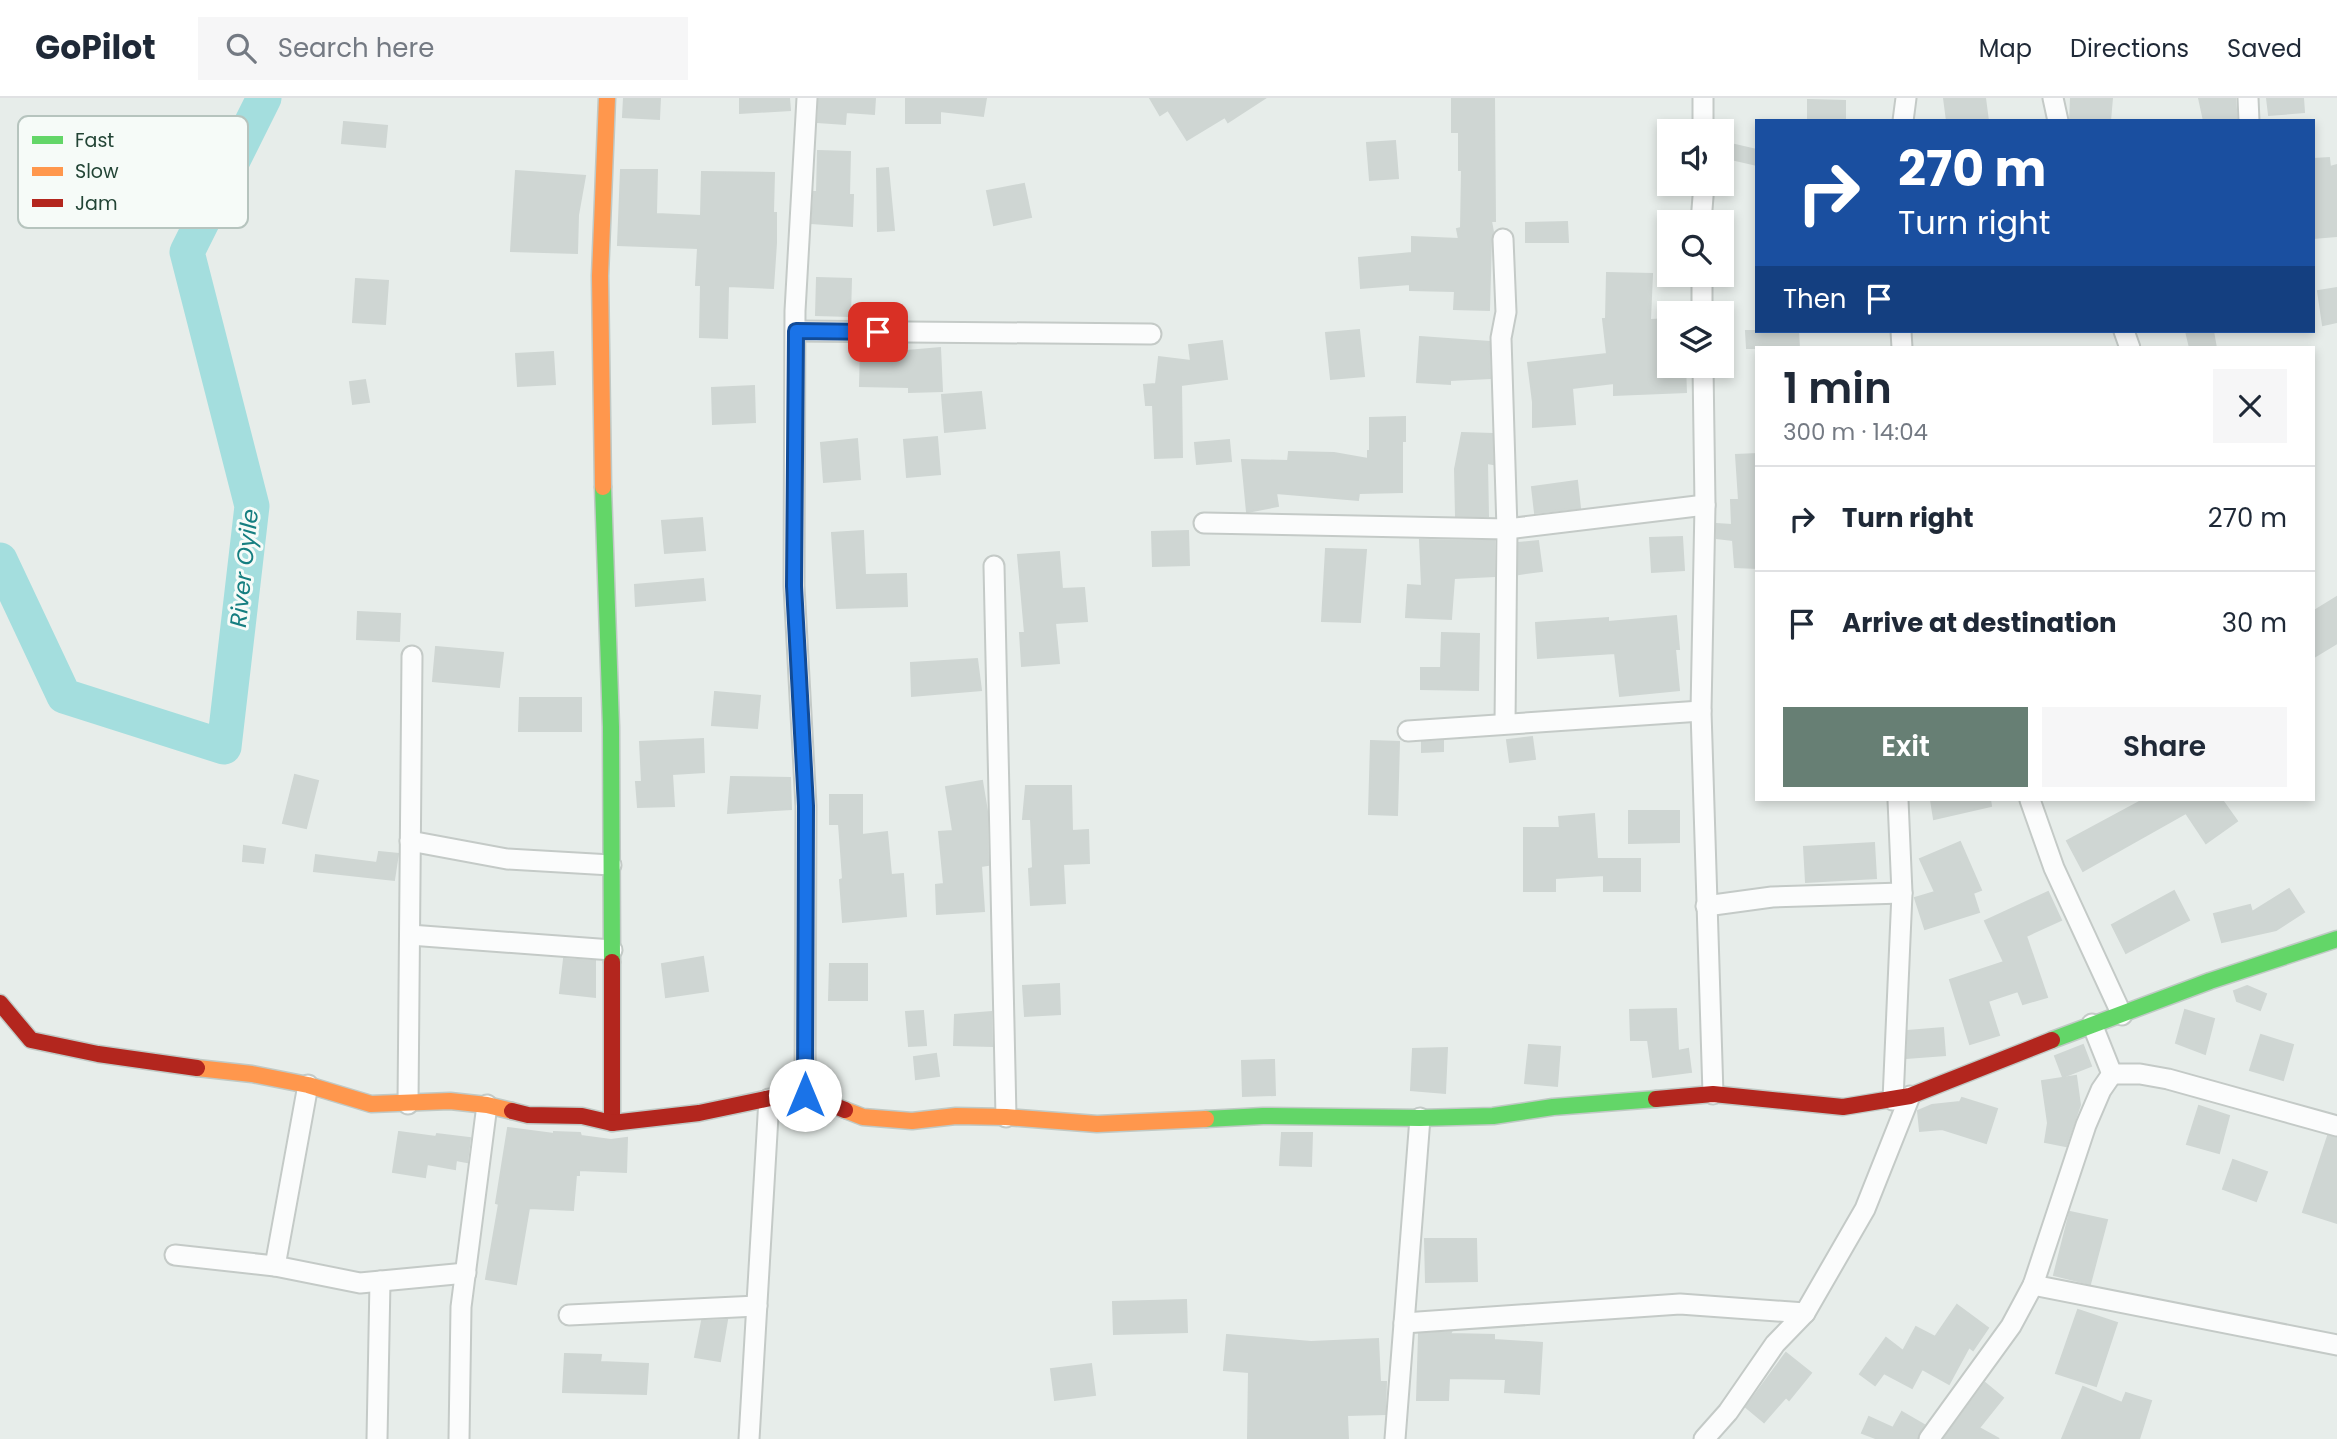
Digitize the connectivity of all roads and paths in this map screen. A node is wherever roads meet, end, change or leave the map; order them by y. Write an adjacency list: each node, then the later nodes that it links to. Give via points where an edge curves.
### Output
1 (607, 98): 26 (street, via 600,276)
2 (807, 98): 12 (street)
3 (1703, 98): 7 (street)
4 (1906, 98): 8 (street)
5 (2053, 98): 9 (street)
6 (2248, 98): 10 (street)
7 (1703, 119)
8 (1902, 119)
9 (2058, 119)
10 (2249, 119)
11 (1503, 239): 17 (street)
12 (796, 331): 13 (street); 38 (street, via 794,586 806,806)
13 (1151, 334)
14 (1703, 378): 15 (street)
15 (1705, 505): 17 (street); 20 (street)
16 (1204, 523): 17 (street)
17 (1507, 529): 21 (street)
18 (994, 566): 43 (street)
19 (412, 656): 25 (street)
20 (1701, 711): 21 (street); 28 (street)
21 (1505, 723): 22 (street)
22 (1408, 731)
23 (1898, 801): 27 (street)
24 (2031, 801): 33 (street, via 2054,869)
25 (410, 841): 26 (street, via 507,859); 29 (street)
26 (611, 865): 31 (street)
27 (1902, 893): 28 (street, via 1772,897); 39 (street)
28 (1706, 906): 37 (street)
29 (410, 935): 31 (street); 41 (street)
30 (2337, 939): 33 (street)
31 (611, 950): 45 (street)
32 (0, 1003): 36 (street, via 31,1040)
33 (2122, 1015): 34 (street)
34 (2092, 1024): 35 (street); 39 (street)
35 (2112, 1074): 46 (street, via 2168,1079); 51 (street, via 2086,1125)
36 (308, 1085): 41 (street, via 371,1104); 48 (street)
37 (1713, 1094): 39 (street, via 1843,1107); 44 (street, via 1493,1116)
38 (805, 1095): 40 (street); 43 (street, via 863,1117 912,1121)
39 (1902, 1098): 53 (street, via 1865,1209)
40 (769, 1099): 45 (street); 52 (street)
41 (408, 1104): 42 (street, via 450,1101)
42 (487, 1105): 45 (street, via 528,1115 582,1116); 49 (street)
43 (1006, 1117): 44 (street, via 1097,1124 1263,1116)
44 (1420, 1118): 55 (street)
45 (612, 1123)
46 (2337, 1126)
47 (175, 1255): 48 (street)
48 (275, 1266): 50 (street, via 360,1283)
49 (466, 1273): 50 (street); 58 (street, via 461,1307)
50 (380, 1281): 57 (street)
51 (2033, 1285): 56 (street); 62 (street, via 2011,1326)
52 (757, 1306): 54 (street); 59 (street)
53 (1805, 1313): 55 (street, via 1680,1304); 61 (street)
54 (569, 1315)
55 (1404, 1323): 60 (street)
56 (2337, 1346)
57 (377, 1439)
58 (459, 1439)
59 (749, 1439)
60 (1395, 1439)
61 (1704, 1439)
62 (1929, 1439)

